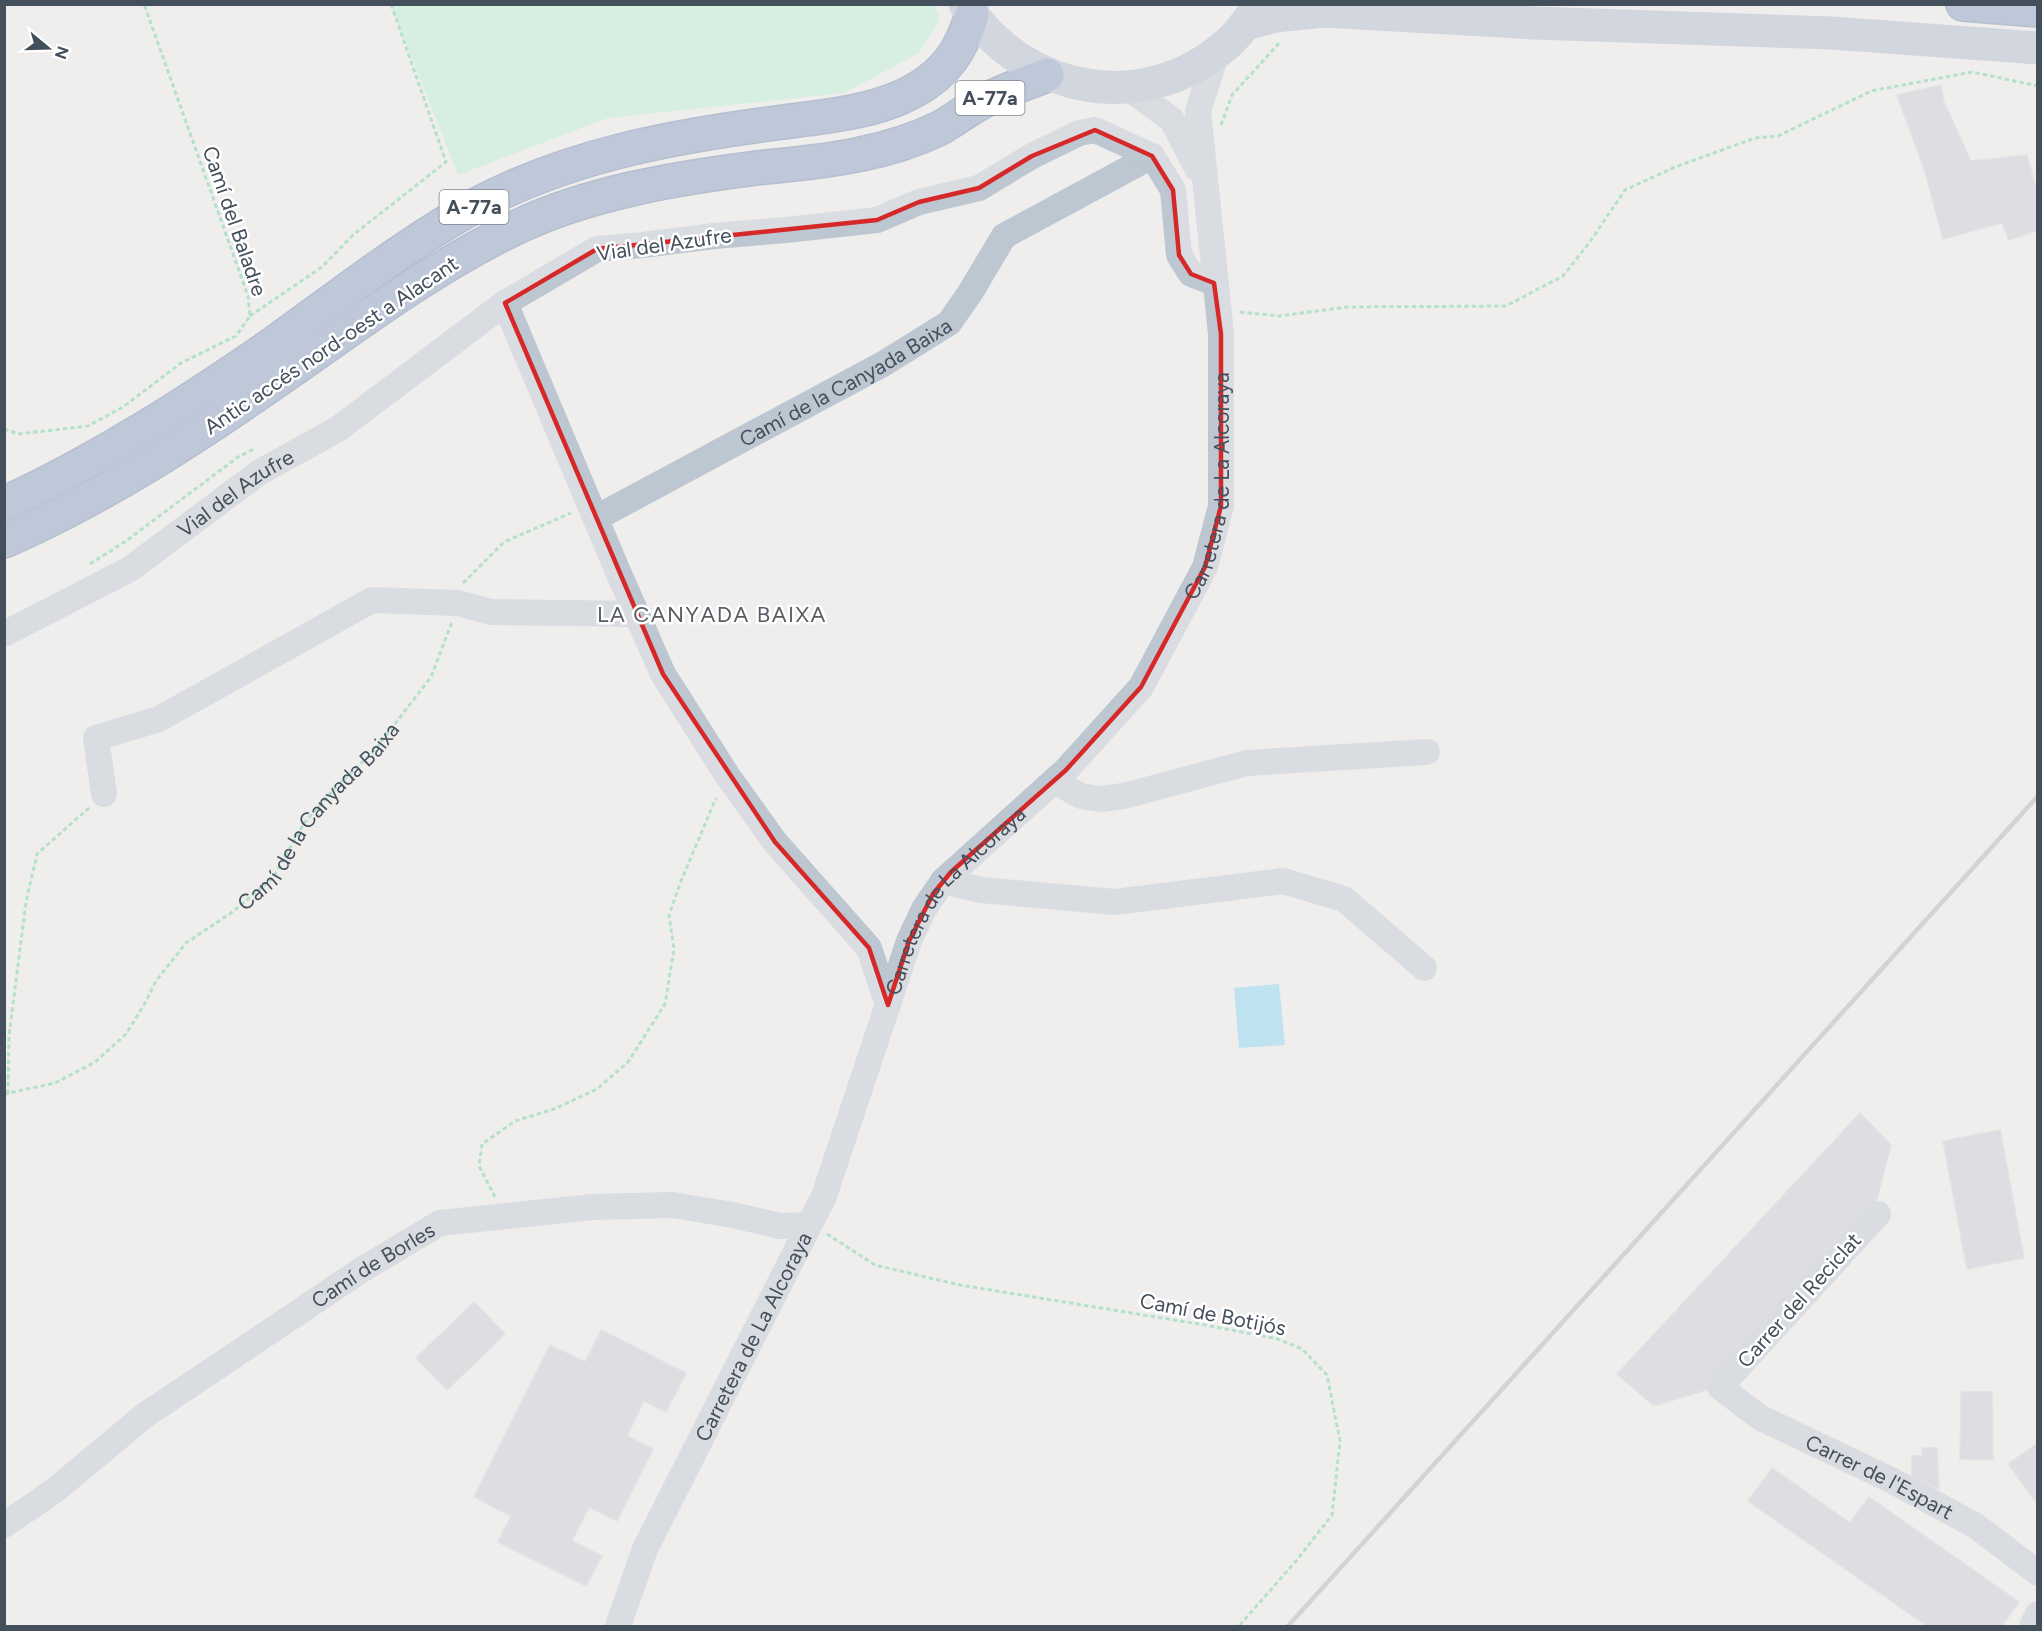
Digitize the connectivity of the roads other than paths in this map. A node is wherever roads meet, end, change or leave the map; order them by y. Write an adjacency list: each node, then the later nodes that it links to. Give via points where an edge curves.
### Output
1 (1963, 4): 3 (highway)
2 (968, 10): 7 (main road, via 1005,50); 13 (highway, Antic accés nord-oest a Alacant / A-77a, via 961,44 944,68 897,100 840,116 738,128 607,153 567,165 488,199 375,269 162,418)
3 (2037, 10)
4 (1265, 14): 5 (main road, via 1324,11 1832,33); 6 (main road)
5 (2037, 48)
6 (1217, 52): 8 (main road, via 1174,76); 10 (street, Carretera de La Alcoraya, via 1198,111)
7 (1047, 75): 8 (main road, via 1073,83); 15 (highway, Antic accés nord-oest a Alacant / A-77a, via 988,99 937,129 863,154 616,193 516,228 391,300 178,446 93,497)
8 (1128, 87): 10 (street, via 1172,120)
9 (1152, 156): 11 (street, via 1173,190 1179,255 1191,274); 12 (street, Vial del Azufre, via 1095,130 1079,133 979,188 919,202 877,220 597,249); 14 (street, Camí de la Canyada Baixa, via 1004,236 949,323 883,364)
10 (1206, 188): 11 (street, Carretera de La Alcoraya)
11 (1214, 283): 19 (street, Carretera de La Alcoraya, via 1221,334 1221,506 1205,567 1141,687)
12 (505, 303): 14 (street); 17 (street, Vial del Azufre, via 338,429 260,472 130,569)
13 (4, 504)
14 (593, 511): 16 (street)
15 (4, 542)
16 (637, 614): 20 (street, via 490,612 458,603 372,600 159,719 96,738); 23 (street, via 663,674 727,775 775,842 869,948)
17 (4, 634)
18 (1427, 753): 19 (street, via 1247,763 1101,799 1081,796)
19 (1056, 779): 21 (street, Carretera de La Alcoraya)
20 (104, 794)
21 (943, 881): 22 (street, via 981,890 1115,902 1283,881 1344,899); 23 (street, Carretera de La Alcoraya, via 909,941)
22 (1424, 968)
23 (888, 1005): 25 (street, Carretera de La Alcoraya, via 824,1196)
24 (1878, 1214): 26 (street, Carrer del Reciclat)
25 (809, 1225): 27 (street, Camí de Borles, via 780,1226 673,1205 593,1207 440,1223 363,1269 144,1416 54,1491); 30 (street, Carretera de La Alcoraya, via 645,1549)
26 (1720, 1387): 28 (street, Carrer de l'Espart, via 1759,1418 1891,1480 1976,1526)
27 (4, 1525)
28 (2037, 1573)
29 (2037, 1614): 31 (street)
30 (618, 1626)
31 (2032, 1626)

